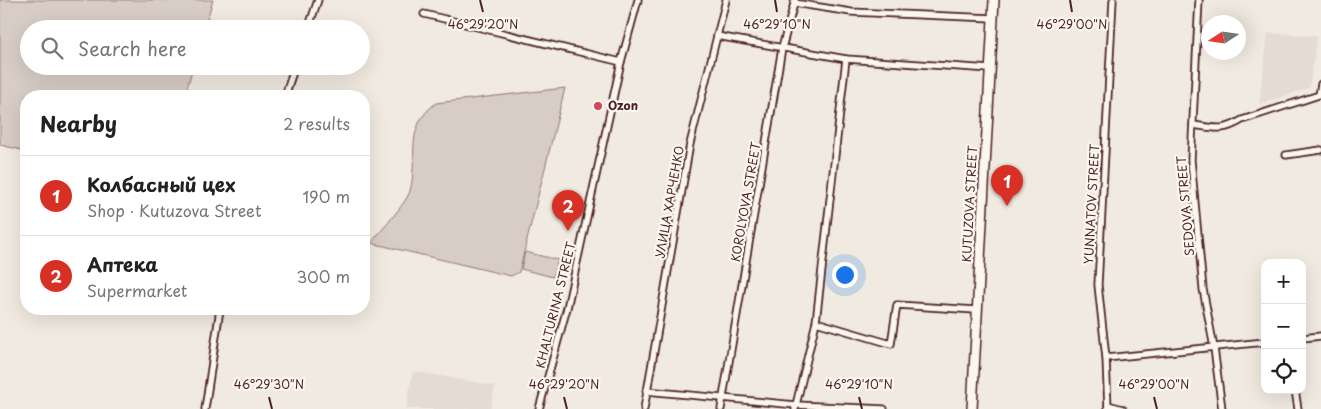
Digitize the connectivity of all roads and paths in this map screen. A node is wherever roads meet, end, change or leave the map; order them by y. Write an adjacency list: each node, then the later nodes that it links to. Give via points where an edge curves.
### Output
1 (318, 0): 10 (street)
2 (638, 0): 14 (street, KHALTURINA STREET)
3 (726, 0): 11 (street, УЛИЦА ХАРЧЕНКО)
4 (994, 0): 9 (main road, KUTUZOVA STREET)
5 (1113, 0): 29 (street, YUNNATOV STREET, via 1098,285)
6 (1199, 0): 19 (street, SEDOVA STREET)
7 (794, 2): 9 (street, via 851,12); 12 (street, KOROLYOVA STREET)
8 (424, 14): 14 (street)
9 (993, 18): 15 (main road, KUTUZOVA STREET)
10 (311, 20)
11 (717, 36): 12 (street); 30 (street, УЛИЦА ХАРЧЕНКО, via 690,144)
12 (782, 48): 13 (street); 32 (street, KOROLYOVA STREET)
13 (846, 59): 15 (street); 24 (street)
14 (621, 62): 36 (street, KHALTURINA STREET, via 567,308)
15 (990, 69): 22 (main road, KUTUZOVA STREET)
16 (292, 75): 18 (street)
17 (1321, 84): 19 (street, via 1319,95 1242,120 1222,130)
18 (287, 90)
19 (1193, 125): 28 (street, SEDOVA STREET, via 1190,160 1203,289)
20 (1321, 150): 21 (street)
21 (1286, 155)
22 (976, 310): 24 (street, via 897,305 891,344); 41 (main road, KUTUZOVA STREET)
23 (219, 315): 35 (street)
24 (816, 322): 33 (street)
25 (1321, 336): 26 (street)
26 (1306, 338)
27 (1261, 342): 28 (street)
28 (1214, 348): 29 (street); 43 (street, SEDOVA STREET)
29 (1106, 358): 34 (street, YUNNATOV STREET)
30 (646, 390): 32 (street); 37 (street, УЛИЦА ХАРЧЕНКО)
31 (1296, 394): 44 (street)
32 (723, 397): 33 (street); 38 (street, KOROLYOVA STREET)
33 (795, 407): 39 (street)
34 (1108, 407): 42 (street)
35 (206, 409)
36 (539, 409)
37 (644, 409)
38 (721, 409)
39 (874, 409): 40 (street)
40 (884, 409)
41 (972, 409)
42 (1123, 409)
43 (1222, 409)
44 (1298, 409)

